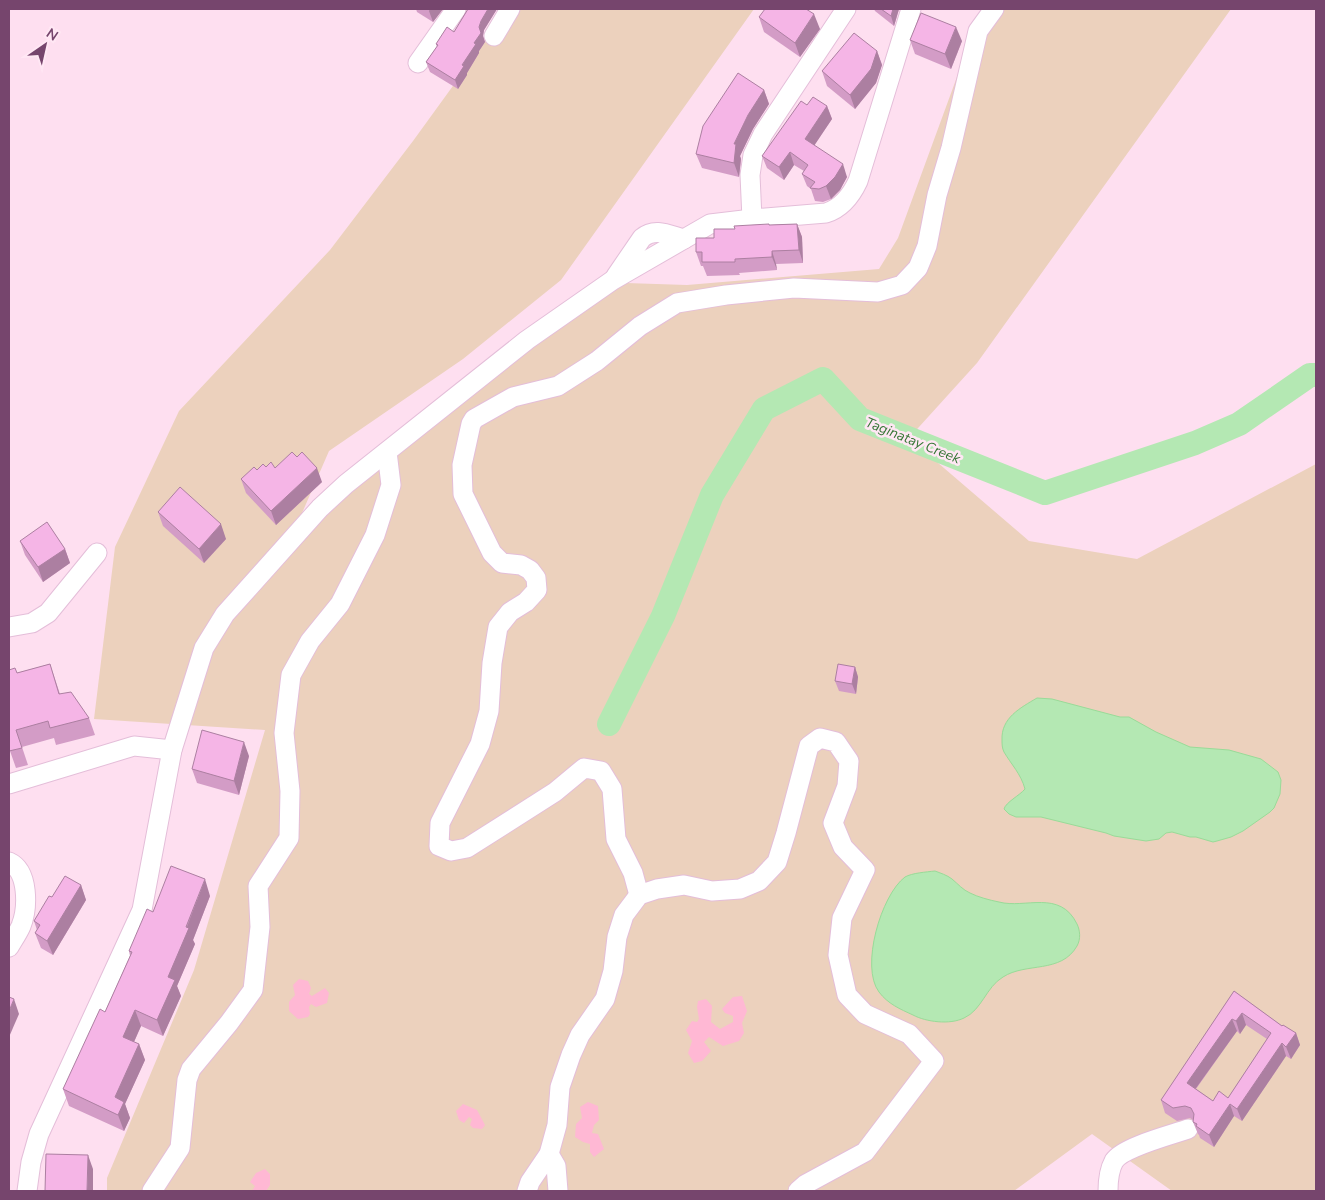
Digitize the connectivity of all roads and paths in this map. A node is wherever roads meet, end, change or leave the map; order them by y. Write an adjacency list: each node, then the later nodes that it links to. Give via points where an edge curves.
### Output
1 (456, 9): 7 (street)
2 (510, 9): 6 (street)
3 (846, 9): 8 (street, via 753,155 750,175)
4 (911, 9): 8 (street, via 852,194 842,205 826,213)
5 (994, 9): 15 (street, via 978,31 927,246 918,268 902,285 878,292 794,288 677,303 558,386 513,398 474,419 471,424 462,465 463,494 492,553 502,563 521,565 530,570 536,578 537,590 510,612 498,627 489,711 480,744 440,823 439,846 451,851 467,848 555,792 584,768 601,771 612,789 616,839)
6 (494, 36)
7 (418, 63)
8 (752, 219): 9 (street, via 710,224 614,280 528,340)
9 (387, 452): 12 (street, via 320,508 225,614 204,648); 20 (street, via 391,484 376,535 340,604 310,641 291,676 284,733 290,791 289,838 258,886 260,928 253,990 191,1069 180,1148)
10 (97, 553): 11 (street, via 48,613 32,623)
11 (9, 627)
12 (172, 750): 13 (street, via 134,746); 19 (street, via 142,910 39,1134)
13 (9, 784)
14 (9, 862): 16 (street, via 22,874 26,895 21,926)
15 (639, 895): 18 (street, via 624,915 619,930 614,971 605,999 580,1034 570,1055 560,1087 557,1125); 23 (street, via 684,885 712,891 740,889 759,881 777,862 809,746 820,738 836,742 849,761 847,786 833,824 843,846 865,870 842,918 838,955 847,995 865,1014 909,1034 934,1061 865,1152)
16 (9, 947)
17 (1188, 1129): 24 (street, via 1128,1150 1117,1158 1110,1173)
18 (549, 1154): 21 (street); 22 (street, via 556,1166)
19 (27, 1191)
20 (152, 1191)
21 (527, 1191)
22 (558, 1191)
23 (798, 1191)
24 (1108, 1191)

